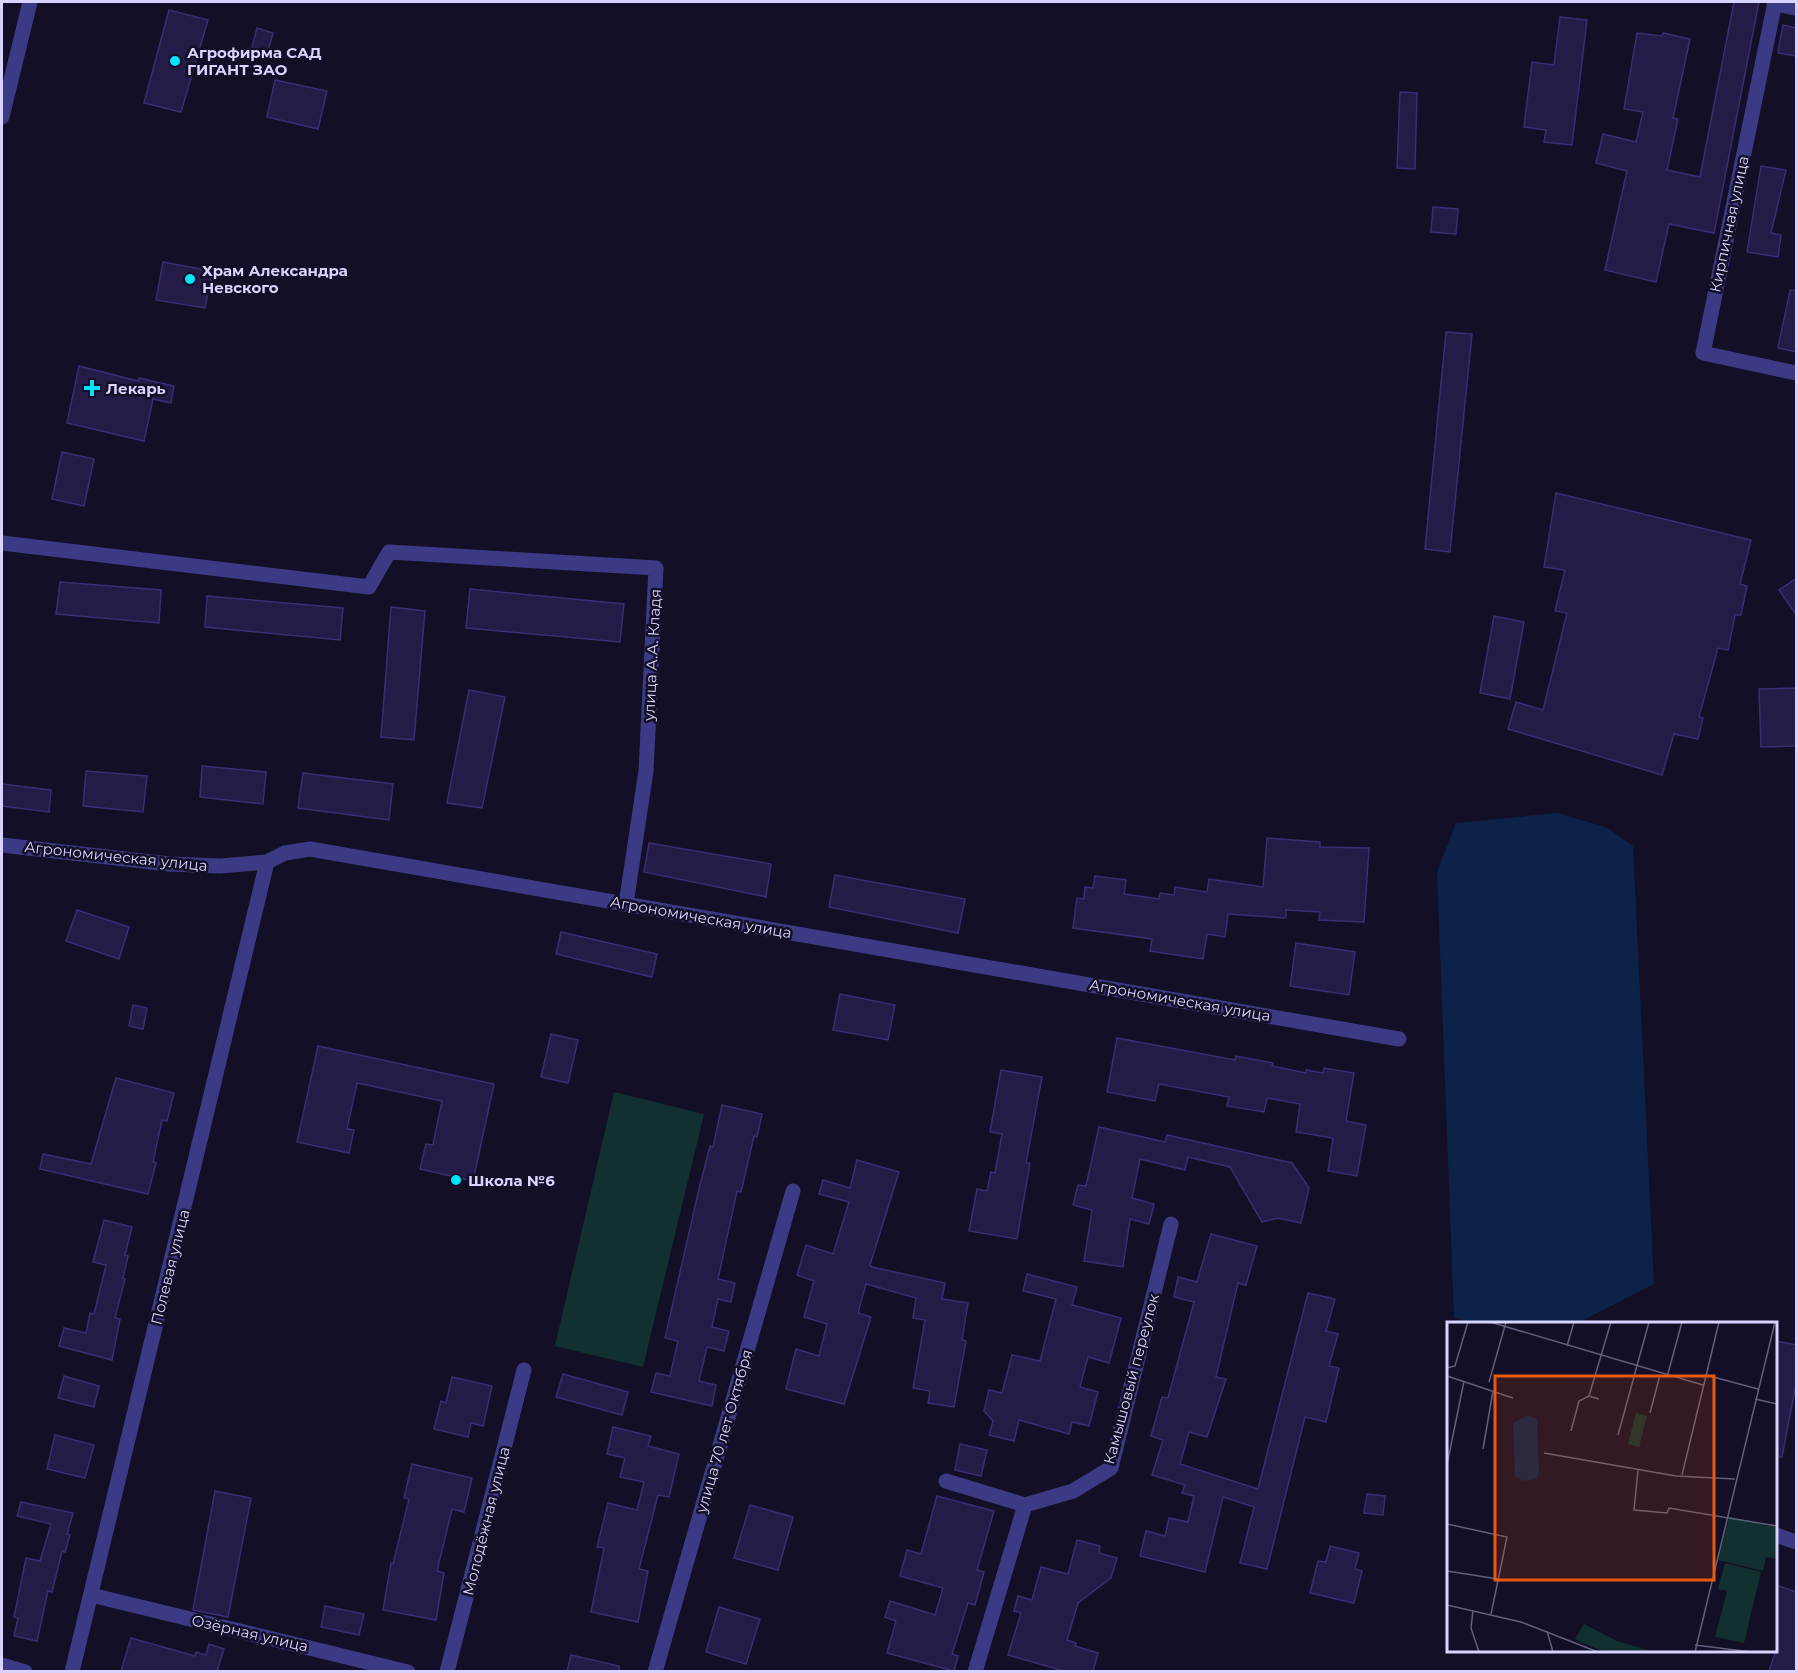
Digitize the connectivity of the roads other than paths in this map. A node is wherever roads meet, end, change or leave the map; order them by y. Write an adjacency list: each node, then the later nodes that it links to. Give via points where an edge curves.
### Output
1 (30, 2): 4 (street)
2 (1774, 3): 3 (street); 5 (street, Кирпичная улица, via 1703,353)
3 (1797, 8)
4 (2, 117)
5 (1797, 373)
6 (2, 543): 9 (street, улица А.А. Кладя, via 369,587 389,552 656,568 646,771)
7 (2, 845): 8 (street, Агрономическая улица, via 169,864 220,866)
8 (267, 862): 9 (street, Агрономическая улица, via 285,853 310,849); 18 (street, Полевая улица)
9 (626, 904): 10 (street, Агрономическая улица)
10 (1399, 1039)
11 (793, 1191): 25 (street, улица 70 лет Октября)
12 (1171, 1224): 15 (street, Камышовый переулок, via 1111,1468 1073,1491)
13 (524, 1370): 24 (street, Молодёжная улица)
14 (946, 1481): 15 (street)
15 (1025, 1505): 26 (street)
16 (1777, 1535): 17 (street)
17 (1797, 1542)
18 (91, 1595): 20 (street, Озёрная улица); 22 (street, Полевая улица)
19 (2, 1665): 21 (street)
20 (387, 1669): 23 (street, Озёрная улица)
21 (25, 1671)
22 (72, 1671)
23 (408, 1671)
24 (447, 1671)
25 (656, 1671)
26 (975, 1671)

